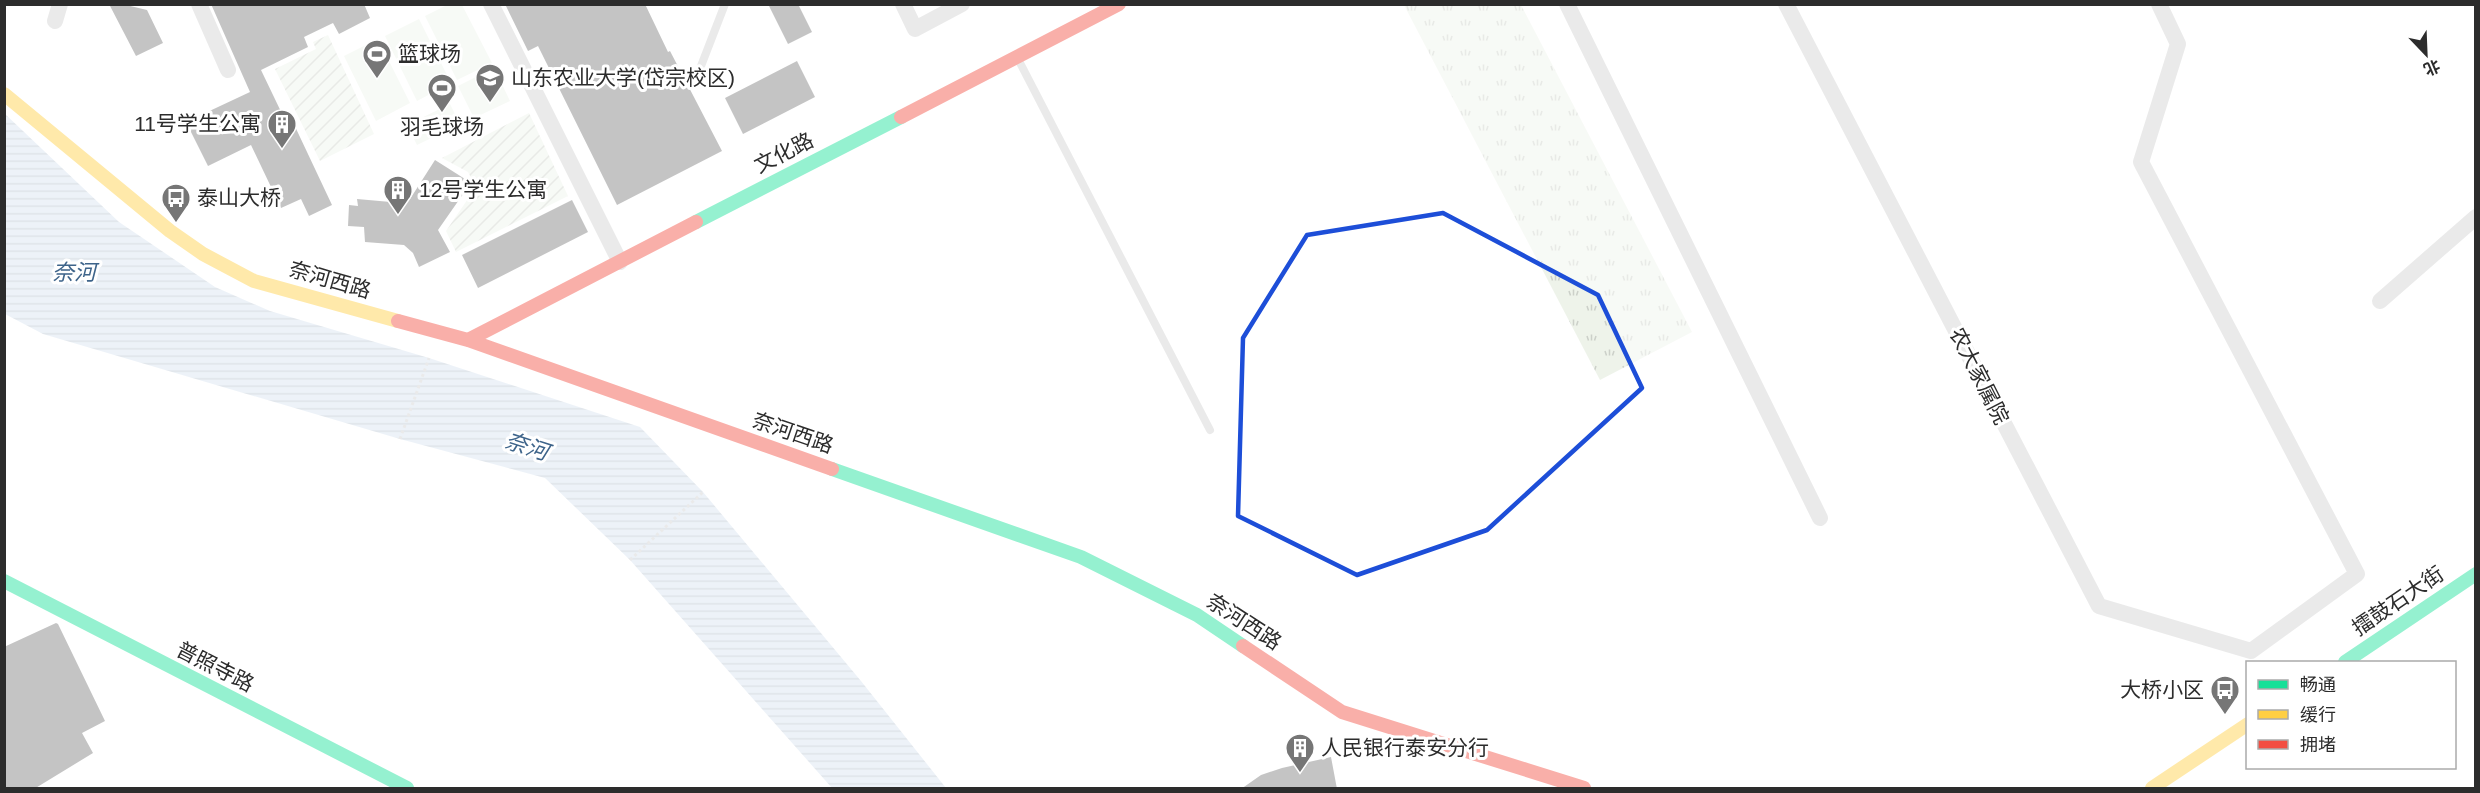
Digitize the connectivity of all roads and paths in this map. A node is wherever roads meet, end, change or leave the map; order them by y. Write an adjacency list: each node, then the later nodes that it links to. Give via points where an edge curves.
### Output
1 (60, 4): 11 (street)
2 (199, 4): 14 (street)
3 (491, 4): 17 (street)
4 (725, 4): 13 (lane)
5 (903, 4): 6 (street, via 915,28)
6 (962, 4)
7 (1119, 4): 12 (street, 文化路)
8 (1568, 4): 24 (street)
9 (1786, 4): 10 (street, 农大家属院, via 2099,606 2251,651 2357,574 2141,162 2178,44)
10 (2159, 4)
11 (55, 21)
12 (1017, 57): 17 (street, 文化路); 21 (lane)
13 (701, 66)
14 (228, 70)
15 (4, 94): 19 (street, 奈河西路, via 203,254 254,281)
16 (2475, 217): 18 (street)
17 (620, 262): 19 (street, 文化路)
18 (2380, 301)
19 (468, 340): 31 (street, 奈河西路, via 1081,556 1197,615 1342,712)
20 (429, 358): 22 (path)
21 (1210, 430)
22 (400, 439)
23 (703, 492): 25 (path)
24 (1820, 518)
25 (630, 560)
26 (2475, 574): 28 (street, 擂鼓石大街)
27 (4, 582): 30 (street, 普照寺路)
28 (2348, 661)
29 (2246, 725): 32 (street)
30 (407, 789)
31 (1584, 789)
32 (2152, 789)

